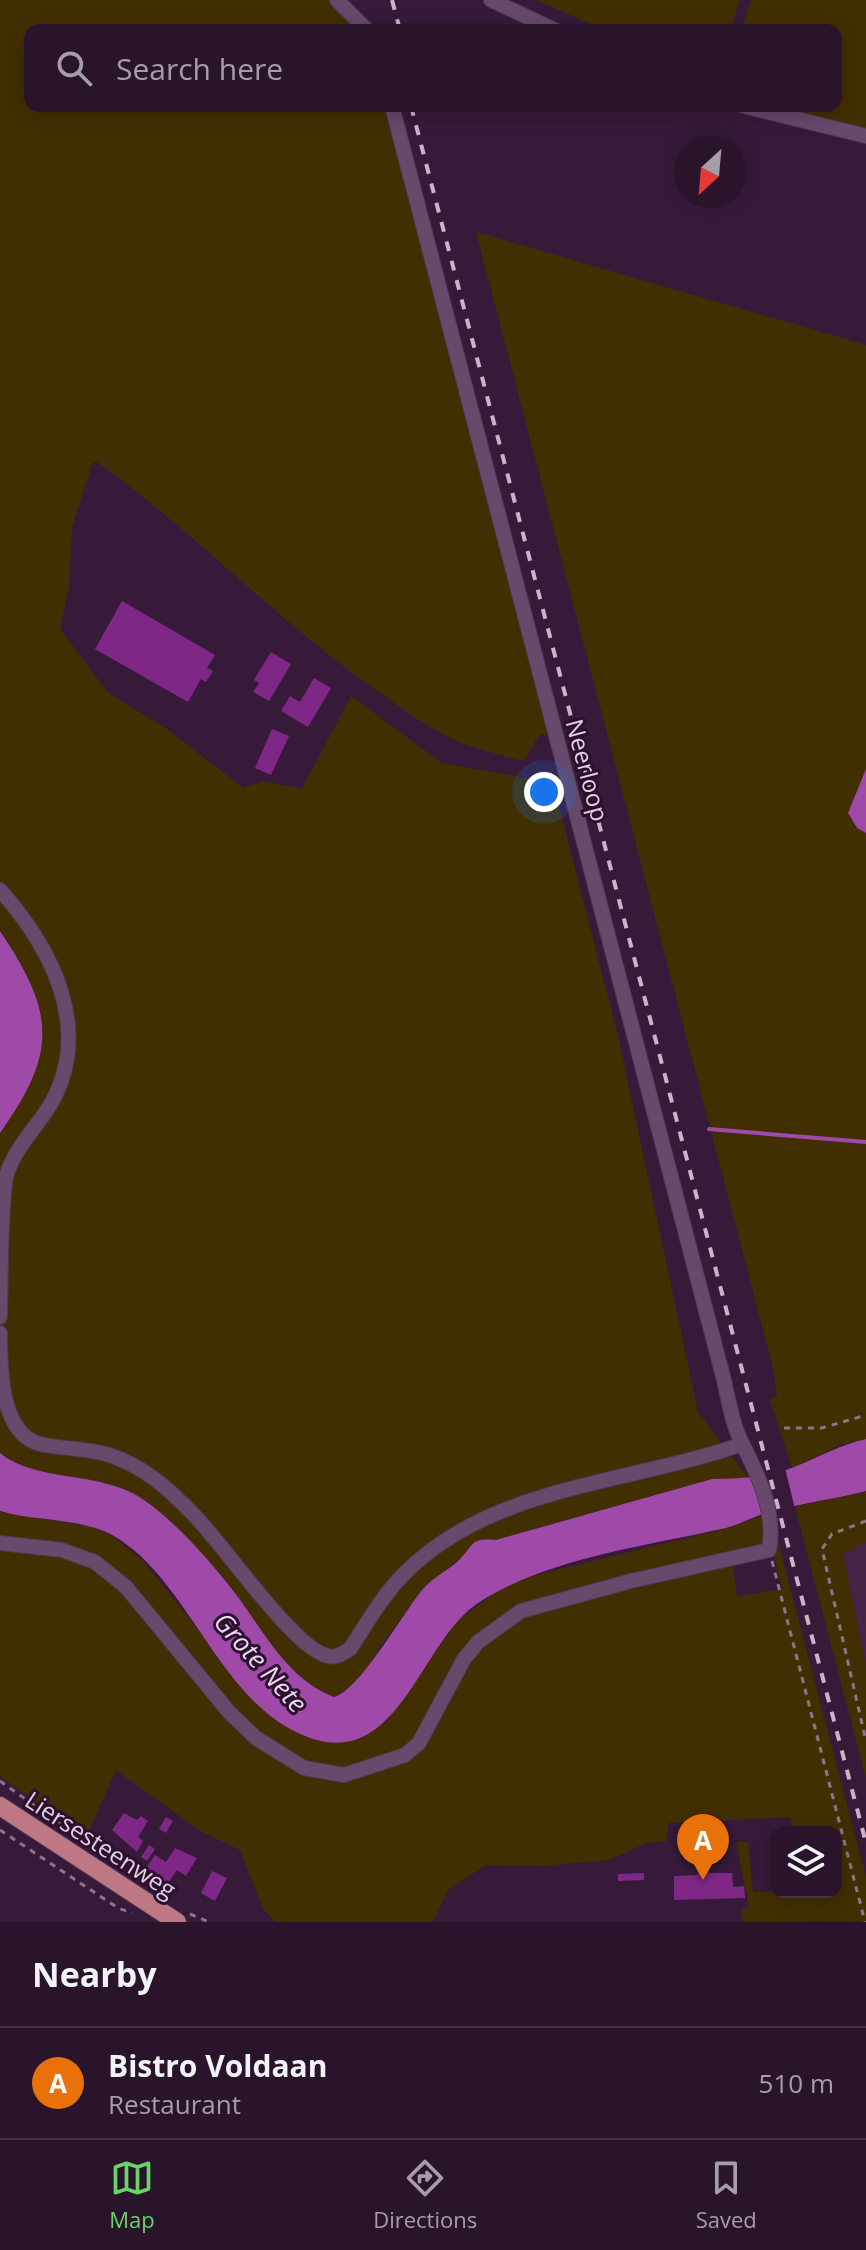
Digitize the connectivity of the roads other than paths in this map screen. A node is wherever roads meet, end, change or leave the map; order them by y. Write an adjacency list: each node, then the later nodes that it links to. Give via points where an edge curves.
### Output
1 (337, 0): 3 (street)
2 (491, 0): 4 (street)
3 (361, 24)
4 (542, 24)
5 (394, 112): 11 (street, Neerloop)
6 (768, 112): 7 (street)
7 (866, 136)
8 (0, 890): 9 (street, via 47,956 69,1027 69,1056 60,1085 5,1178)
9 (0, 1317)
10 (0, 1333): 11 (street, via 6,1404 24,1438 104,1454 163,1484 223,1546 302,1642 329,1657 350,1649 404,1575 460,1530 537,1500 695,1461)
11 (742, 1444): 12 (street, Neerloop, via 770,1515 769,1550 521,1611 464,1659 419,1743 405,1755 344,1775 304,1768 256,1738 126,1587 95,1562 62,1550)
12 (0, 1543)
13 (0, 1806): 14 (main road, Liersesteenweg)
14 (182, 1917)

